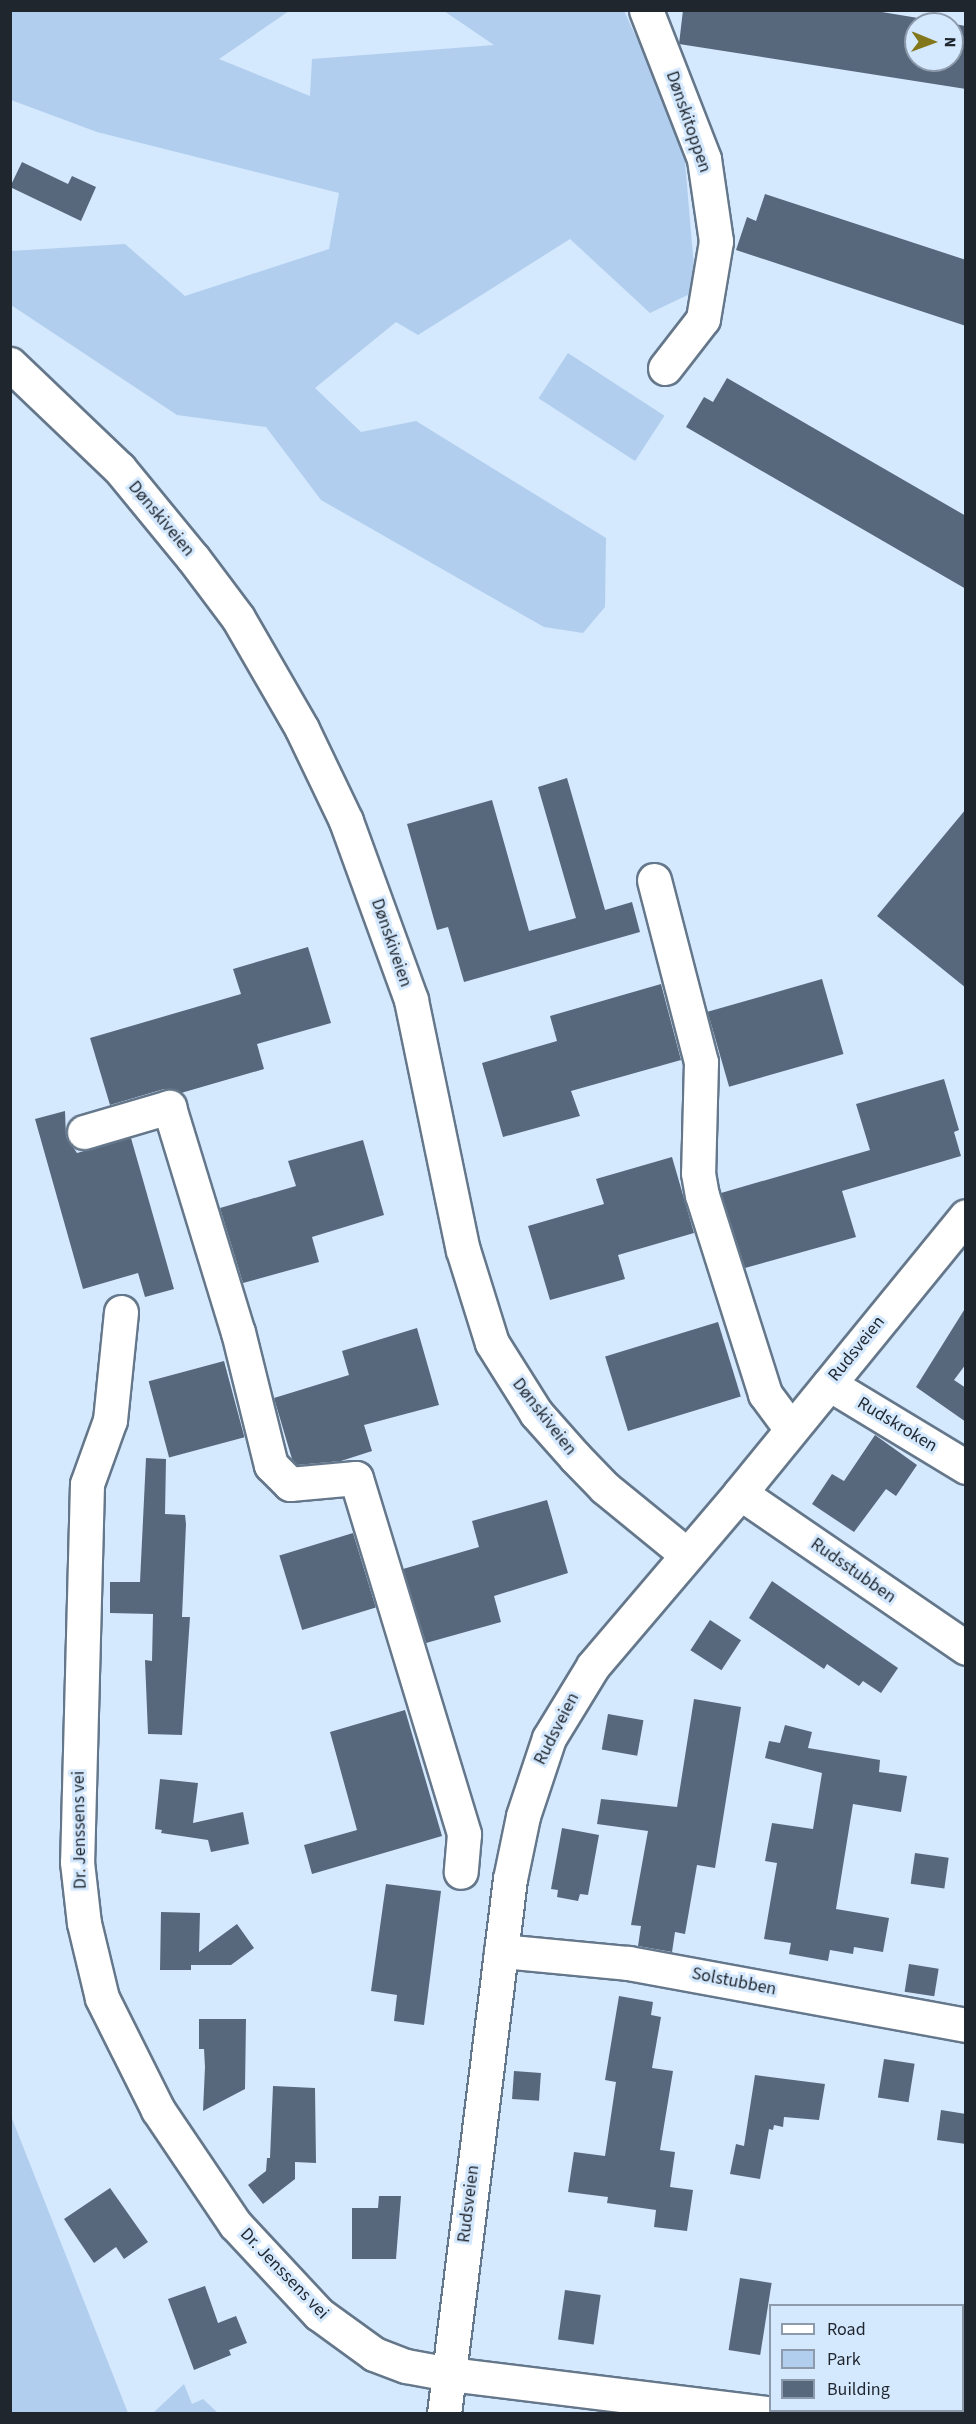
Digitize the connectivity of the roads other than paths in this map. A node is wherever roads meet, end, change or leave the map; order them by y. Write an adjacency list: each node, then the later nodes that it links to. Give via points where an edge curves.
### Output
1 (646, 10): 3 (street, Dønskitoppen, via 704,159 716,241 703,319)
2 (10, 364): 12 (street, Dønskiveien, via 119,468 193,558 238,618 302,729 346,822 411,1000 463,1250 492,1343 536,1413 575,1457 605,1488)
3 (665, 368)
4 (654, 880): 9 (street, via 701,1062 698,1173 702,1195 765,1394)
5 (84, 1132): 14 (street, via 169,1107 238,1332 271,1465 290,1484 356,1478 464,1834)
6 (966, 1216): 8 (street, Rudsveien)
7 (121, 1312): 17 (street, Dr. Jenssens vei, via 110,1420 87,1484 77,1791 77,1862 102,1998 158,2110 235,2224 319,2313 374,2354 406,2366)
8 (829, 1384): 9 (street, Rudsveien); 10 (street, Rudskroken)
9 (791, 1429): 11 (street, Rudsveien)
10 (966, 1467)
11 (740, 1493): 12 (street, Rudsveien); 13 (street, Rudsstubben)
12 (686, 1554): 15 (street, Rudsveien, via 593,1666 549,1738 534,1774 515,1848)
13 (966, 1648)
14 (461, 1872)
15 (501, 1951): 16 (street, Solstubben, via 628,1963); 17 (street, Rudsveien)
16 (966, 2025)
17 (449, 2374): 18 (street, Rudsveien); 19 (street)
18 (444, 2414)
19 (776, 2414)

